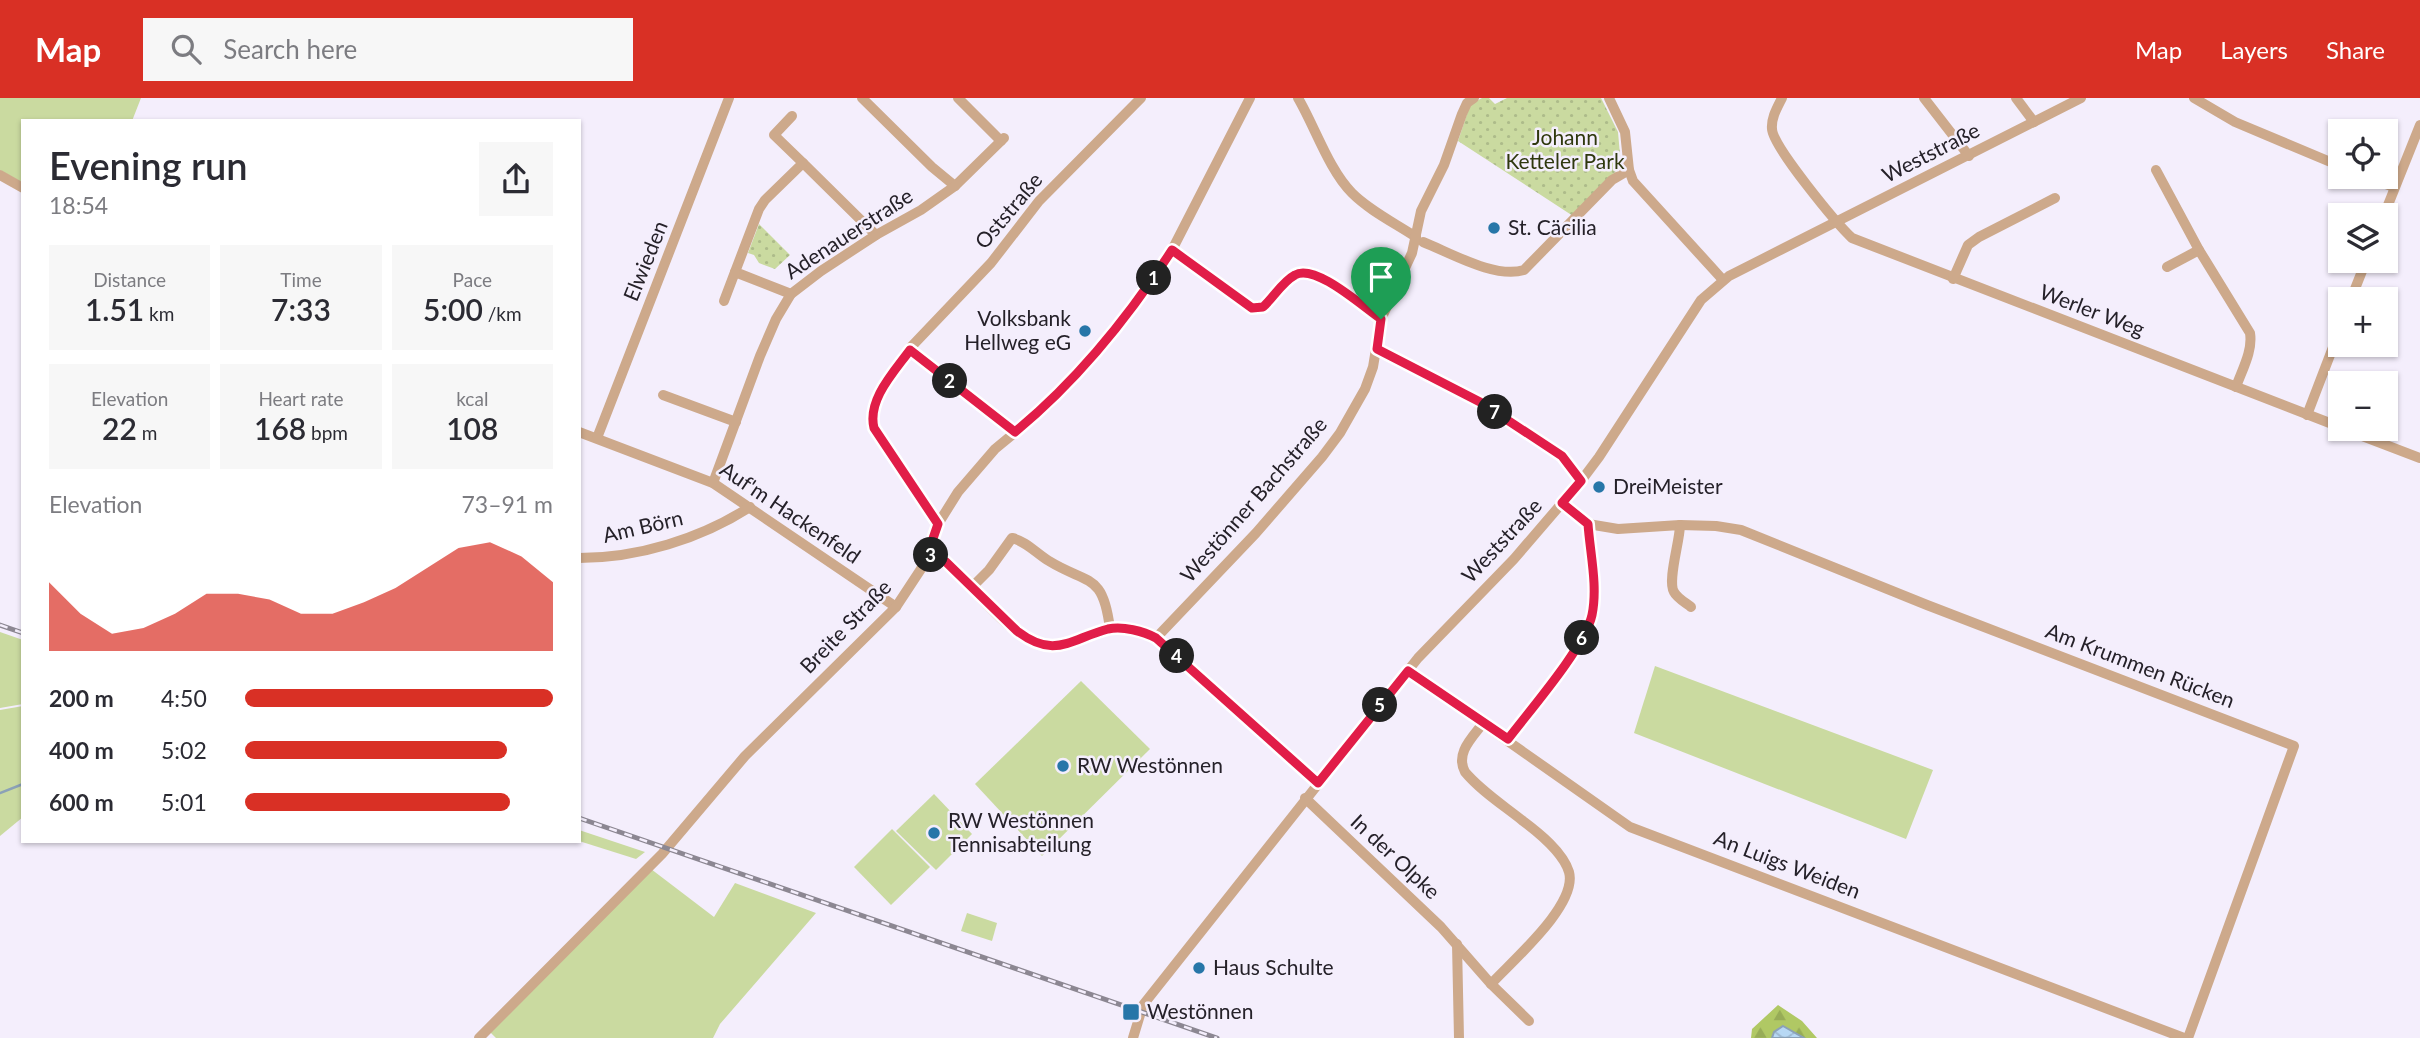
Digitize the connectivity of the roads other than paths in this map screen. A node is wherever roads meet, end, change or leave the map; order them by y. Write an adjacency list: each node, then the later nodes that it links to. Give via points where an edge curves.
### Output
1 (729, 98): 49 (street, Elwieden)
2 (863, 98): 25 (street)
3 (958, 98): 25 (street, Adenauerstraße, via 1002,140)
4 (1141, 98): 40 (street, Oststraße, via 1039,201 991,263)
5 (1250, 98): 30 (street, Breite Straße)
6 (1298, 98): 29 (street, via 1330,161 1353,194)
7 (1609, 98): 20 (street, via 1625,132)
8 (1782, 98): 27 (street, Werler Weg, via 1772,133)
9 (1924, 98): 17 (street)
10 (2016, 98): 15 (street)
11 (2081, 98): 15 (street, Weststraße)
12 (2194, 98): 18 (street, via 2235,122)
13 (1467, 100): 29 (street, Westönner Bachstraße, via 1444,165 1421,211)
14 (792, 116): 19 (street, via 774,135)
15 (2034, 122): 17 (street, Weststraße)
16 (2420, 125): 23 (street)
17 (1969, 156): 27 (street, Weststraße)
18 (2328, 161)
19 (803, 163): 28 (street); 33 (street, via 765,200)
20 (1629, 170): 29 (street, via 1612,180 1524,270 1493,270); 35 (street, via 1643,193)
21 (2156, 170): 31 (street)
22 (0, 175): 24 (street)
23 (2398, 177)
24 (21, 187)
25 (955, 187): 28 (street, Adenauerstraße)
26 (2055, 198): 34 (street, via 1968,245)
27 (1837, 222): 34 (street, Werler Weg, via 1852,238); 35 (street, Weststraße)
28 (876, 235): 36 (street, Adenauerstraße)
29 (1419, 239): 38 (street, Westönner Bachstraße)
30 (1172, 250): 38 (street, via 1252,308 1263,307 1293,275 1309,272); 47 (street, Breite Straße, via 1109,338 1048,405)
31 (2199, 250): 32 (street); 42 (street, via 2250,333 2249,351)
32 (2167, 267)
33 (735, 272): 36 (street); 37 (street)
34 (1953, 279): 42 (street, Werler Weg)
35 (1723, 280): 52 (street, Weststraße, via 1701,300)
36 (791, 294): 45 (street, Adenauerstraße, via 760,356)
37 (724, 301)
38 (1381, 319): 39 (street, Westönner Bachstraße)
39 (1377, 349): 52 (street, via 1480,402 1562,456); 65 (street, Westönner Bachstraße, via 1364,389 1322,457)
40 (910, 350): 47 (street); 56 (street, Oststraße, via 876,403 872,420)
41 (2329, 357): 44 (street)
42 (2235, 387): 44 (street, Werler Weg)
43 (663, 394): 45 (street)
44 (2307, 415): 46 (street, Werler Weg)
45 (736, 422): 53 (street, Adenauerstraße)
46 (2328, 423)
47 (1015, 432): 56 (street, Breite Straße, via 969,478)
48 (581, 433): 49 (street, Auf'm Hackenfeld)
49 (597, 438): 53 (street, Auf'm Hackenfeld)
50 (2376, 441): 51 (street, Werler Weg)
51 (2420, 458)
52 (1581, 481): 54 (street, Weststraße)
53 (713, 483): 55 (street, Auf'm Hackenfeld)
54 (1562, 503): 57 (street); 66 (street, Weststraße)
55 (750, 507): 60 (street, Am Börn, via 699,534 657,548); 62 (street, Auf'm Hackenfeld)
56 (938, 524): 59 (street, Breite Straße)
57 (1588, 524): 58 (street, Am Krummen Rücken, via 1618,529); 68 (street, via 1593,584 1590,622)
58 (1679, 525): 63 (street, via 1672,587); 77 (street, Am Krummen Rücken, via 1741,530 2294,746)
59 (928, 553): 61 (street, via 946,562); 62 (street, Breite Straße)
60 (581, 558)
61 (971, 588): 64 (street, via 1028,640 1043,645 1069,645); 64 (street, via 1012,538 1019,540 1050,562 1094,583 1104,601)
62 (896, 607): 74 (street, Breite Straße, via 745,756 662,854)
63 (1691, 607)
64 (1110, 629): 65 (street)
65 (1156, 638): 69 (street)
66 (1408, 671): 67 (street, An Luigs Weiden); 69 (street, Weststraße)
67 (1483, 722): 68 (street, An Luigs Weiden); 72 (street, via 1462,751 1465,772 1550,845 1564,863 1570,882 1557,912)
68 (1508, 739): 77 (street, An Luigs Weiden, via 1630,827)
69 (1318, 783): 70 (street, Weststraße)
70 (1306, 798): 71 (street, In der Olpke); 75 (street, Weststraße, via 1143,1005)
71 (1457, 944): 72 (street, In der Olpke); 76 (street)
72 (1491, 984): 73 (street, In der Olpke)
73 (1529, 1021)
74 (480, 1038)
75 (1133, 1038)
76 (1459, 1038)
77 (2186, 1038)

